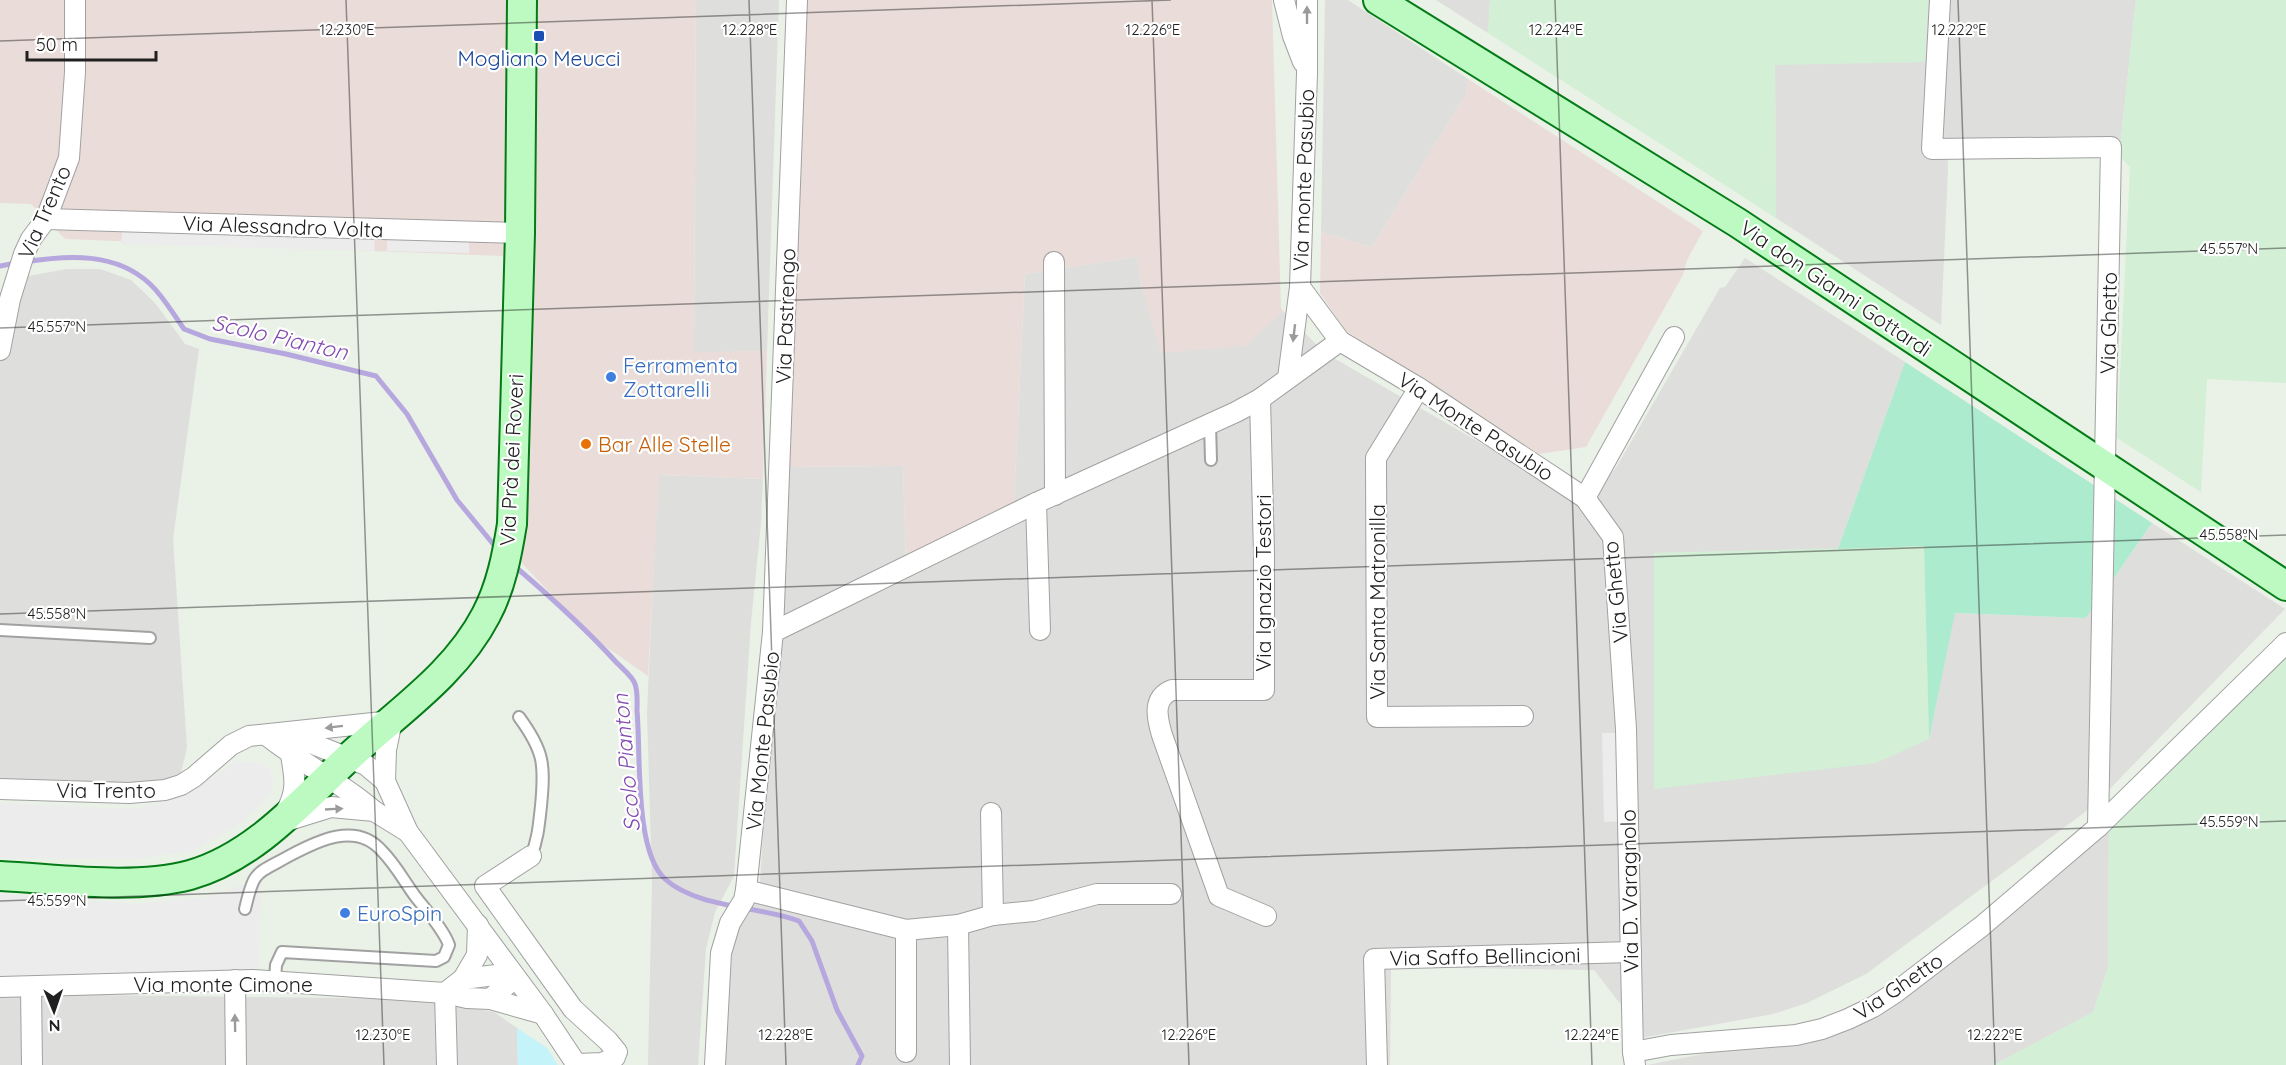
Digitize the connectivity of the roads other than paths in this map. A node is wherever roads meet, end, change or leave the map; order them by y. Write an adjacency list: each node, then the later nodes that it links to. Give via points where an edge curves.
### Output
1 (75, 0): 9 (street, Via Trento, via 69,158)
2 (522, 0): 10 (main road, Via Prà dei Roveri)
3 (796, 0): 28 (street, Via Pastrengo)
4 (1284, 0): 8 (street, Via monte Pasubio)
5 (1307, 0): 8 (street, Via monte Pasubio, one-way to 5)
6 (1378, 0): 21 (main road, Via don Gianni Gottardi, via 1738,223)
7 (1940, 0): 21 (street, Via Ghetto, via 1932,149 2111,147)
8 (1307, 73): 12 (street, Via monte Pasubio)
9 (46, 219): 10 (street, Via Alessandro Volta); 15 (street, Via Trento, via 31,239 21,263)
10 (520, 233): 33 (main road, Via Prà dei Roveri, via 512,524 506,558 486,615 473,636 444,672)
11 (1054, 262): 22 (street)
12 (1300, 287): 14 (street, Via monte Pasubio); 16 (street, Via monte Pasubio, one-way to 16)
13 (1674, 337): 23 (street)
14 (1340, 341): 16 (street, Via Monte Pasubio); 17 (street, Via Monte Pasubio)
15 (0, 350)
16 (1288, 378): 18 (street, Via Monte Pasubio)
17 (1419, 388): 23 (street, Via Monte Pasubio); 31 (street, Via Santa Matronilla, via 1376,458 1377,717)
18 (1260, 399): 19 (street, Via Monte Pasubio); 51 (street, Via Ignazio Testori, via 1263,690 1172,690 1159,701 1157,715 1219,896)
19 (1210, 424): 20 (lane); 22 (street, Via Monte Pasubio)
20 (1211, 460)
21 (2106, 468): 25 (main road, Via don Gianni Gottardi); 43 (street, Via Ghetto)
22 (1055, 495): 24 (street, Via Monte Pasubio)
23 (1585, 498): 34 (street, Via Ghetto, via 1613,537)
24 (1036, 503): 27 (street); 28 (street, Via Monte Pasubio)
25 (2286, 586)
26 (0, 630): 29 (lane)
27 (1040, 630)
28 (773, 632): 48 (street, Via Monte Pasubio)
29 (150, 638)
30 (2286, 644): 43 (street, Via Ghetto)
31 (1523, 716)
32 (519, 717): 45 (lane, via 534,738 543,762 538,838)
33 (392, 721): 35 (street, Via Trento, one-way to 35); 37 (main road, Via Prà dei Roveri); 38 (street)
34 (1626, 729): 55 (street, Via D. Varagnolo)
35 (266, 735): 36 (street); 37 (street, Via Trento, via 313,744); 39 (street, Via Trento, via 249,736 231,745 194,777 165,790 129,794)
36 (291, 755): 37 (street); 42 (street, via 293,800)
37 (339, 768): 38 (street, via 366,765); 40 (street); 42 (main road, Via Prà dei Roveri)
38 (385, 781): 44 (street)
39 (0, 789)
40 (374, 811): 42 (street, one-way to 40, via 331,807); 44 (street)
41 (991, 813): 50 (street)
42 (278, 824): 46 (main road, Via Prà dei Roveri, via 236,856 168,880)
43 (2098, 827): 66 (street, Via Ghetto, via 1982,926 1873,1007 1796,1035 1671,1045)
44 (408, 832): 52 (street)
45 (531, 856): 67 (street, via 486,886 573,1009 608,1041)
46 (0, 876)
47 (1171, 894): 50 (street, via 1097,894 1034,911)
48 (745, 895): 54 (street); 72 (street, Via Monte Pasubio, via 730,923 721,953)
49 (245, 909): 59 (lane, via 251,882 258,873 312,844 353,836 382,850 449,945 444,957 436,962 282,952)
50 (993, 915): 53 (street)
51 (1266, 916)
52 (478, 925): 56 (street); 57 (street, via 477,955)
53 (958, 925): 54 (street); 73 (street)
54 (906, 930): 65 (street)
55 (1631, 952): 66 (street, Via D. Varagnolo); 74 (street, Via Saffo Bellincioni, via 1374,959)
56 (512, 973): 57 (street); 63 (street, via 508,984); 64 (street)
57 (463, 979): 62 (street)
58 (235, 980): 59 (street, Via monte Cimone); 61 (street, Via monte Cimone); 70 (street, one-way to 58)
59 (275, 981): 62 (street, Via monte Cimone)
60 (0, 987): 61 (street, Via monte Cimone)
61 (31, 987): 69 (street)
62 (445, 993): 63 (street, Via monte Cimone); 71 (street)
63 (490, 999): 64 (street, Via monte Cimone)
64 (543, 1014): 68 (street)
65 (906, 1052)
66 (1634, 1059)
67 (617, 1060): 68 (street)
68 (577, 1064)
69 (32, 1065)
70 (236, 1065)
71 (447, 1065)
72 (715, 1065)
73 (960, 1065)
74 (1377, 1065)

